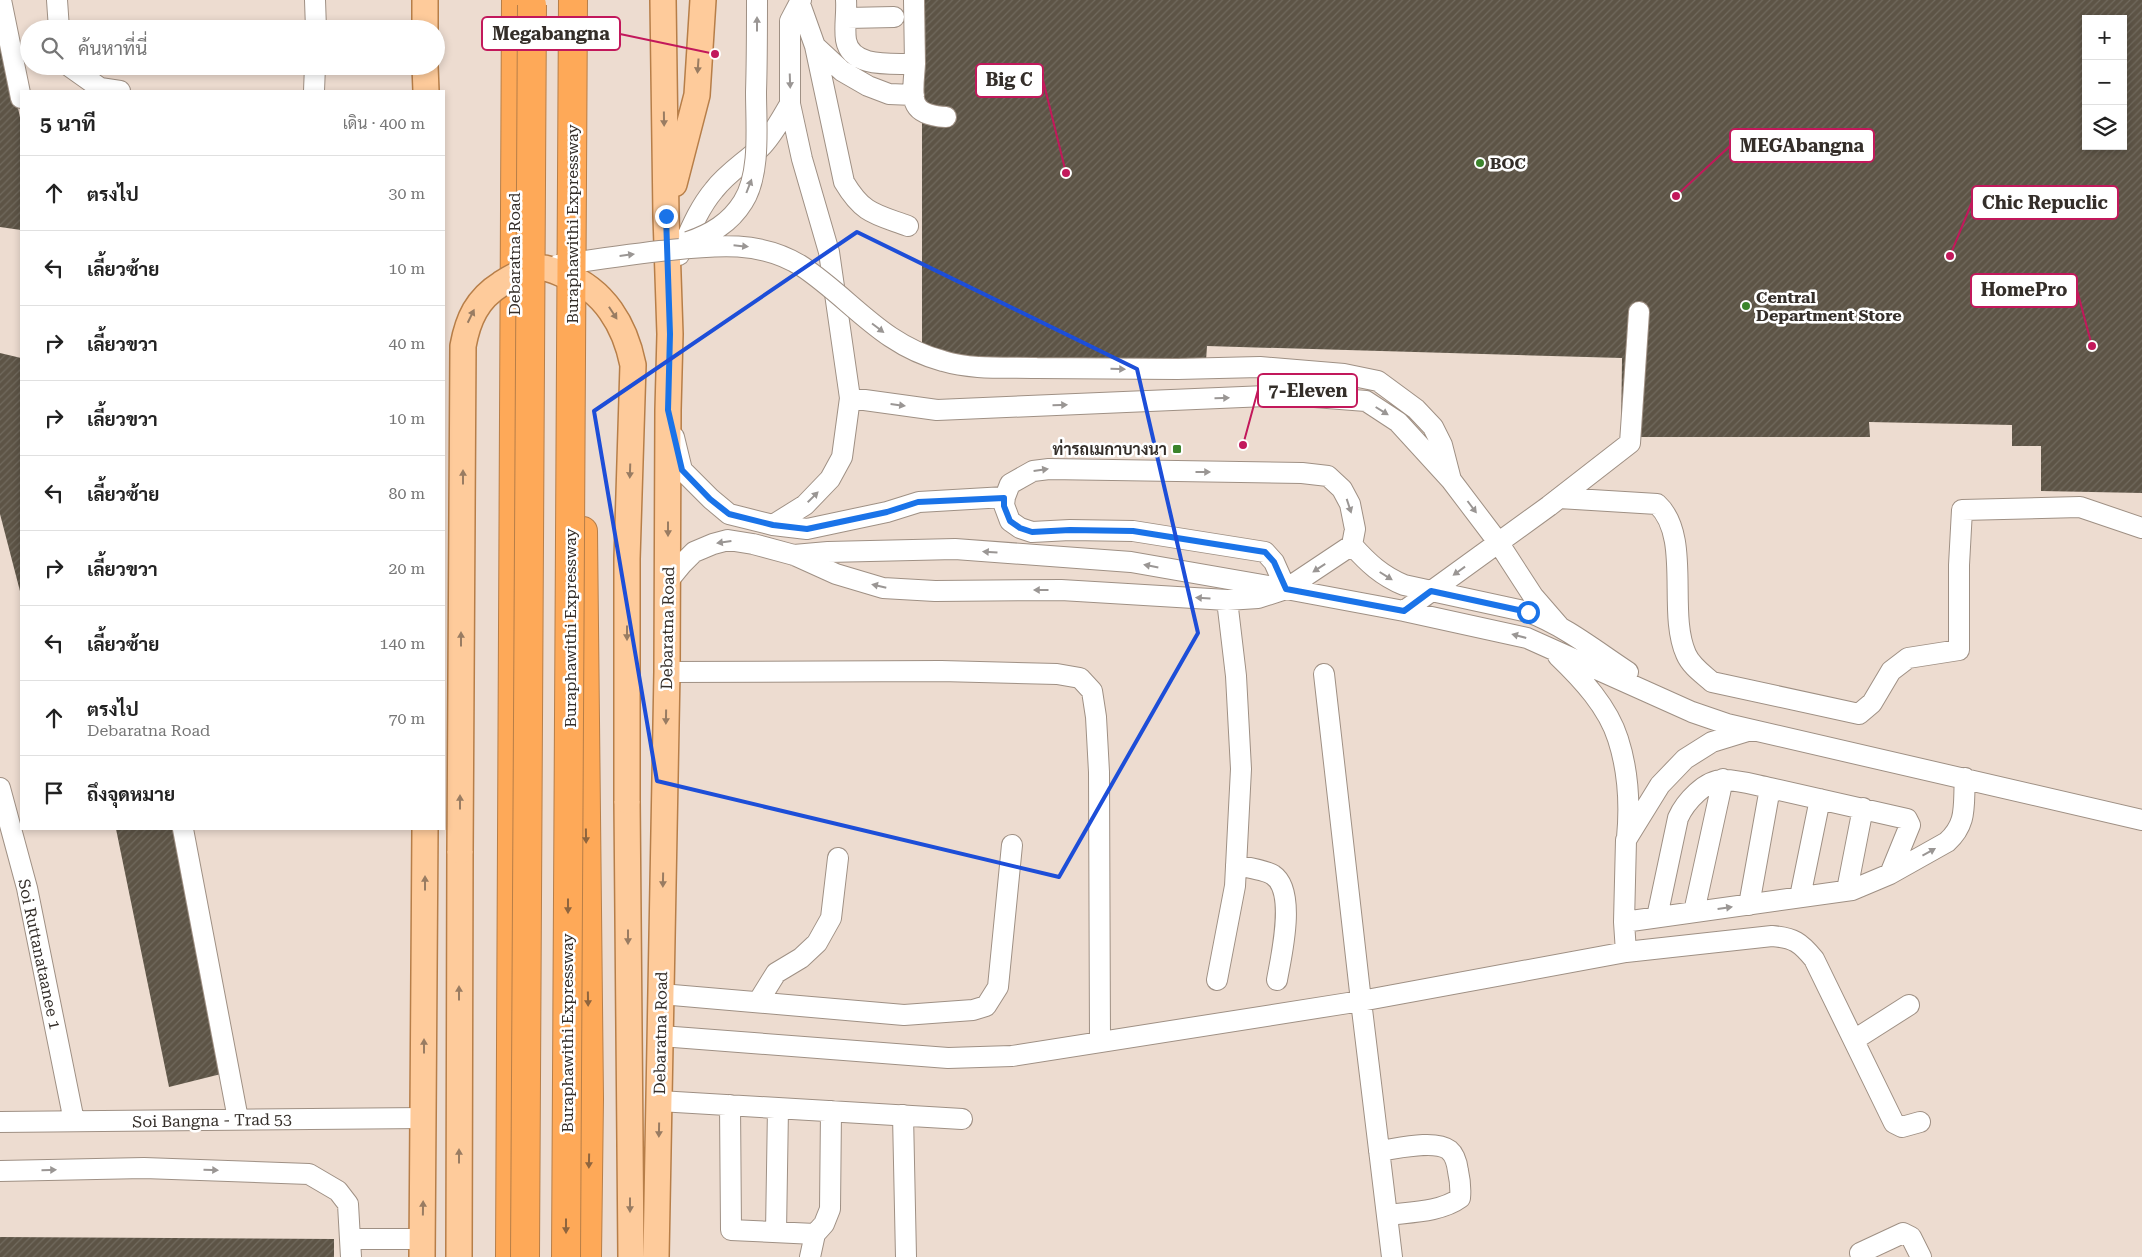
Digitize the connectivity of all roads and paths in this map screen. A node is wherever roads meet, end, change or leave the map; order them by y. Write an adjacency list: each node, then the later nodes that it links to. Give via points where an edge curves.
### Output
1 (1, 0): 27 (street)
2 (57, 0): 16 (street)
3 (315, 0): 17 (street)
4 (424, 0): 18 (main road)
5 (516, 0): 108 (highway, Debaratna Road)
6 (532, 0): 109 (highway, bridge)
7 (573, 0): 110 (highway, Buraphawithi Expressway, one-way to 110, bridge)
8 (584, 0): 111 (highway, one-way to 111)
9 (663, 0): 31 (main road, Debaratna Road, one-way to 31)
10 (703, 0): 31 (main road, one-way to 31, via 697,95)
11 (757, 0): 33 (street, one-way to 11, bridge, via 703,237 721,227 743,202 752,180 756,140)
12 (914, 0): 20 (street)
13 (800, 2): 19 (street); 29 (street, one-way to 29, via 790,21)
14 (847, 9): 15 (street); 20 (street, via 846,40 850,50 860,59)
15 (894, 17)
16 (58, 20)
17 (316, 20)
18 (425, 20)
19 (815, 46): 28 (street, via 842,71 868,86 889,94); 32 (street, via 844,182 866,210)
20 (915, 64): 28 (street)
21 (83, 75): 24 (street)
22 (314, 75): 25 (street)
23 (425, 75): 26 (main road)
24 (107, 90)
25 (314, 90)
26 (426, 90)
27 (20, 93)
28 (914, 95): 30 (street, via 915,104 928,116)
29 (790, 104): 35 (street, via 774,132 713,190 696,218); 37 (street, via 829,252)
30 (946, 117)
31 (666, 216): 35 (main road, Debaratna Road)
32 (908, 226)
33 (658, 252): 34 (street, one-way to 33, bridge); 39 (street, one-way to 39, bridge, via 720,244 772,253 802,266 851,307 911,350 944,362 985,367 1260,368 1344,374 1378,381 1416,409 1433,427)
34 (544, 268): 107 (main road, one-way to 34, bridge, via 463,346 466,327 482,298 508,279); 112 (main road, one-way to 112, bridge, via 574,279 600,296 622,328 633,364 627,559)
35 (670, 276): 38 (main road, Debaratna Road)
36 (1639, 312): 41 (street, via 1630,443)
37 (850, 398): 39 (street, one-way to 39, via 937,410 1289,395 1366,401 1398,422); 42 (street, one-way to 37, via 805,505 830,479 842,457)
38 (668, 410): 42 (street, via 682,470 729,514); 47 (main road, Debaratna Road, one-way to 47)
39 (1451, 480): 44 (street, one-way to 44)
40 (1004, 498): 42 (street, via 918,502 807,529); 45 (street, one-way to 45, via 1010,484 1019,477 1049,469 1328,476 1342,489 1350,504 1354,529); 48 (street, via 1010,521 1032,532 1133,531 1265,552 1274,562)
41 (1559, 498): 43 (street, via 1657,504 1666,512 1675,552 1680,636 1687,656 1712,682 1858,714 1872,703 1891,671 1908,658 1959,650 1962,510 2080,507); 44 (street)
42 (773, 525)
43 (2142, 528)
44 (1498, 542): 49 (street, one-way to 49); 52 (street, via 1533,596)
45 (1352, 545): 48 (street, one-way to 48); 49 (street, one-way to 49, via 1369,564 1391,580)
46 (794, 556): 47 (street, one-way to 47, via 728,540 694,552); 48 (street, one-way to 46, via 1131,562 955,549 828,552); 50 (street, one-way to 46, via 1061,590 883,588 836,574)
47 (668, 581): 54 (main road, Debaratna Road)
48 (1286, 589): 50 (street, via 1258,598); 51 (street)
49 (1431, 591): 51 (street); 52 (street, via 1528,612)
50 (1227, 600): 70 (street, via 1236,676 1241,769)
51 (1404, 611): 53 (street, one-way to 51, via 1507,633)
52 (1559, 626): 56 (street)
53 (1550, 647): 56 (street); 67 (street, via 1583,680 1618,739 1626,780 1629,818)
54 (667, 672): 81 (main road, Debaratna Road, one-way to 81); 87 (street, via 941,671 1058,674 1080,678 1092,691 1096,717)
55 (1324, 674): 82 (street)
56 (1676, 704): 57 (street, via 1710,719)
57 (1752, 729): 58 (street); 67 (street, via 1712,742 1685,759 1660,785)
58 (1965, 778): 64 (street); 71 (street, one-way to 58, via 1955,835 1962,824)
59 (1723, 779): 61 (street); 75 (street); 76 (street, via 1705,787 1682,809)
60 (0, 788): 96 (street, Soi Ruttanataanee 1, via 27,888)
61 (1770, 788): 62 (street); 74 (street)
62 (1820, 799): 63 (street); 73 (street)
63 (1863, 808): 71 (street, via 1902,817 1910,825); 72 (street)
64 (2142, 820)
65 (183, 830): 95 (street)
66 (425, 830): 93 (main road, one-way to 66)
67 (1626, 840): 77 (street)
68 (1012, 845): 83 (street, via 998,987 986,1006 973,1010 904,1015)
69 (838, 858): 83 (street, via 831,918 816,943 801,958 776,973)
70 (1236, 865): 79 (street, via 1235,886); 80 (street, via 1273,875 1280,884 1286,920)
71 (1890, 874): 72 (street)
72 (1847, 890): 73 (street)
73 (1800, 897): 74 (street)
74 (1749, 905): 75 (street, one-way to 74)
75 (1694, 912): 76 (street)
76 (1657, 917): 77 (street)
77 (1624, 922): 78 (street)
78 (1626, 952): 82 (street); 86 (street, via 1772,936 1789,937 1814,959)
79 (1216, 980)
80 (1277, 980)
81 (661, 994): 83 (street); 85 (main road, Debaratna Road)
82 (1361, 1001): 87 (street); 99 (street)
83 (758, 1002)
84 (1909, 1005): 86 (street)
85 (661, 1036): 87 (street, via 948,1058 1012,1056); 88 (main road, Debaratna Road)
86 (1854, 1040): 98 (street, via 1894,1123 1902,1127)
87 (1100, 1042)
88 (659, 1101): 89 (street); 113 (main road, Debaratna Road, one-way to 113)
89 (730, 1105): 90 (street); 102 (street, via 731,1230)
90 (778, 1108): 91 (street); 102 (street)
91 (831, 1111): 92 (street); 103 (street, via 830,1209 824,1224)
92 (903, 1115): 94 (street); 115 (street)
93 (424, 1118): 95 (street, Soi Bangna - Trad 53); 105 (main road, one-way to 93)
94 (962, 1119)
95 (238, 1120): 96 (street, Soi Bangna - Trad 53)
96 (74, 1121): 97 (street, Soi Bangna - Trad 53)
97 (0, 1122)
98 (1920, 1122)
99 (1379, 1151): 101 (street); 101 (street, via 1423,1145 1444,1147 1457,1161 1461,1189 1460,1198 1454,1202 1424,1211)
100 (0, 1171): 104 (street, one-way to 104, via 144,1168 310,1174 338,1191 348,1204)
101 (1387, 1215): 116 (street)
102 (776, 1232): 103 (street)
103 (815, 1234): 114 (street)
104 (351, 1248): 105 (street)
105 (422, 1248)
106 (1857, 1256): 117 (street, via 1903,1233 1911,1237)
107 (459, 1257)
108 (510, 1257)
109 (525, 1257)
110 (566, 1257)
111 (587, 1257)
112 (631, 1257)
113 (656, 1257)
114 (810, 1257)
115 (906, 1257)
116 (1392, 1257)
117 (1921, 1257)

